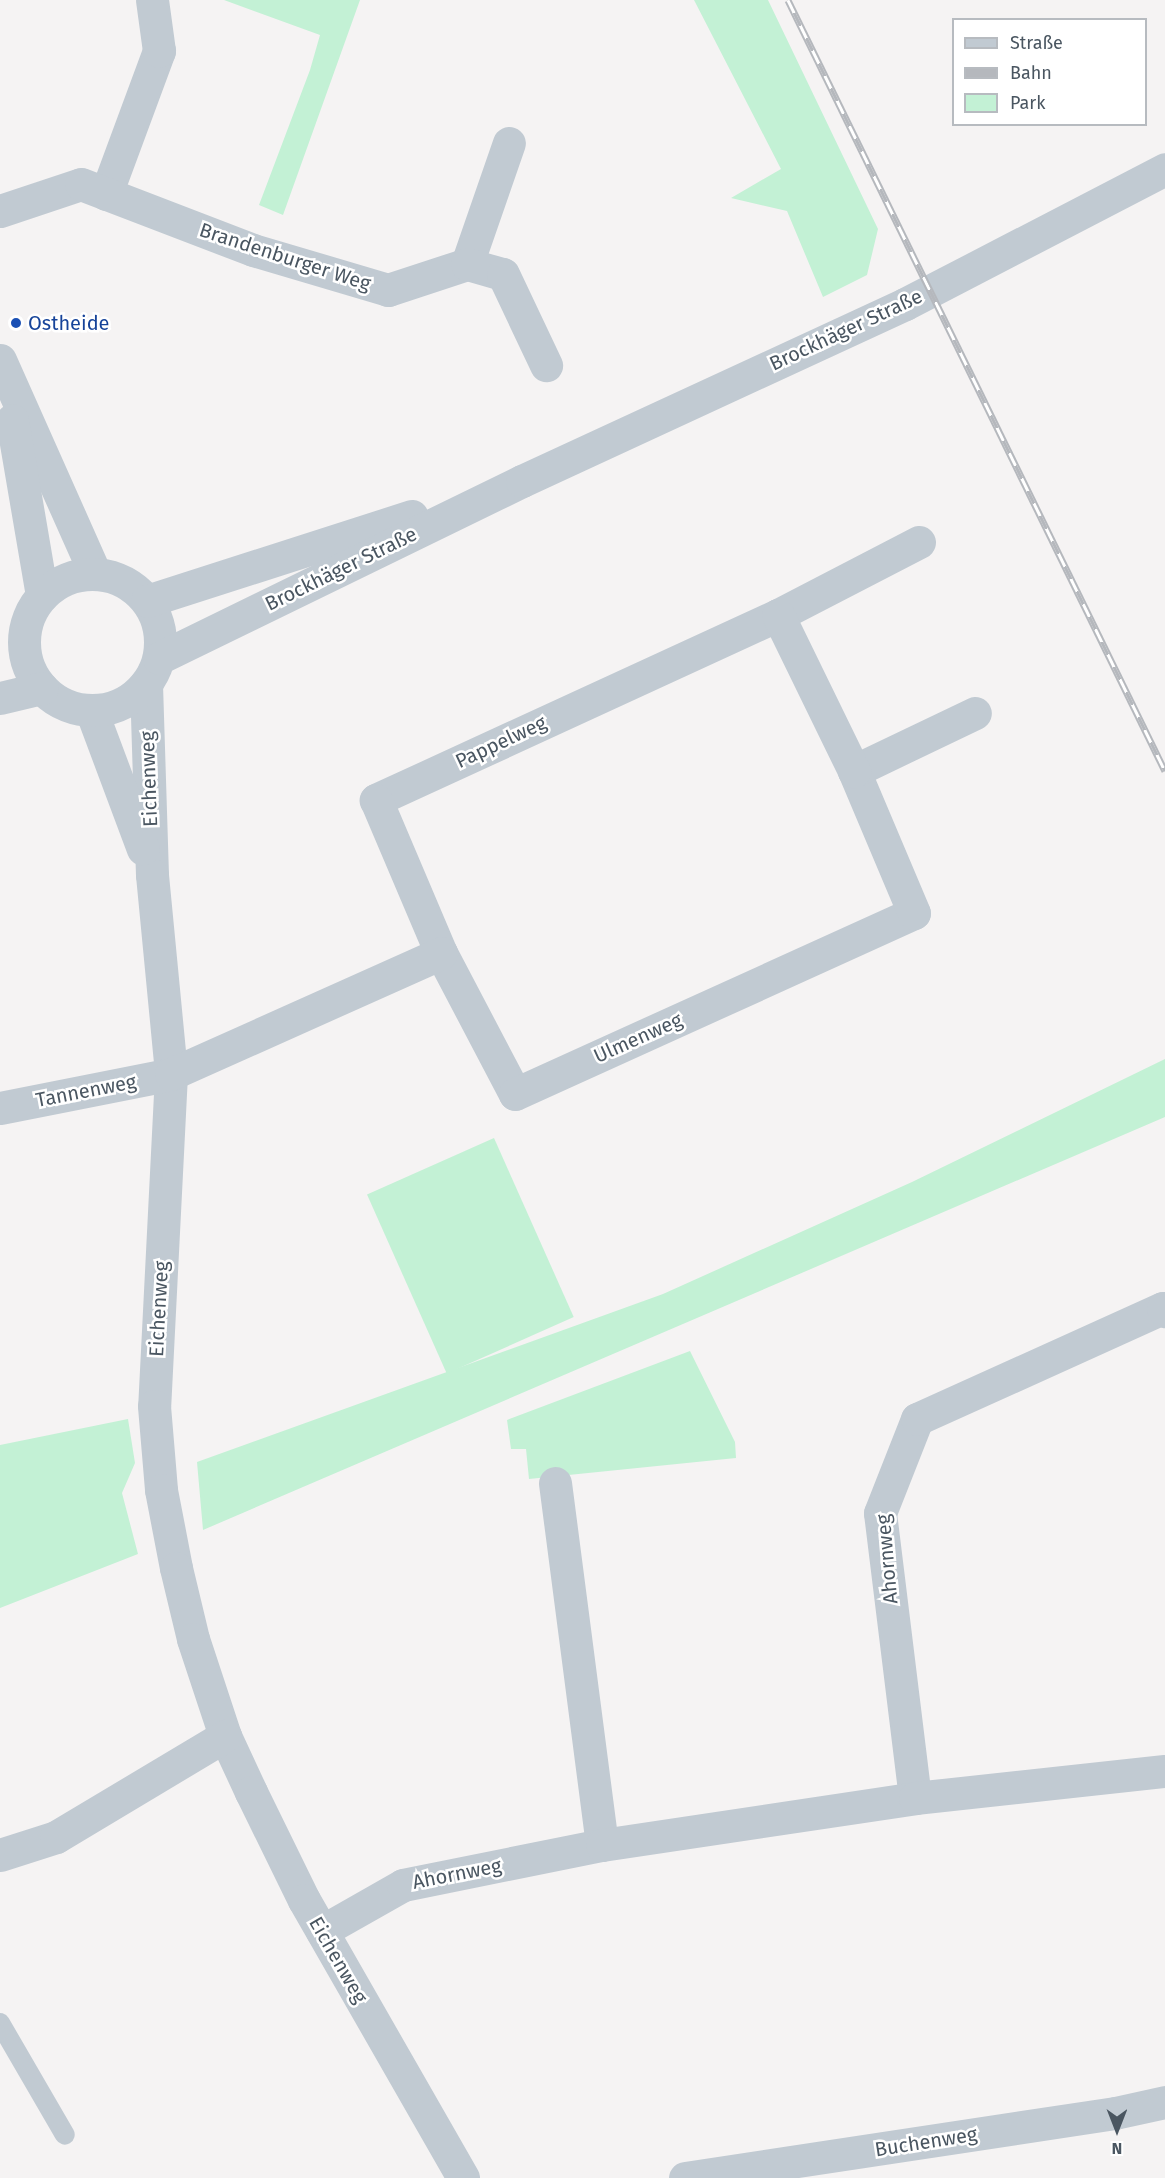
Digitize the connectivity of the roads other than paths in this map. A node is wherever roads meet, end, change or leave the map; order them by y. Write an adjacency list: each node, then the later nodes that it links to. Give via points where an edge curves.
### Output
1 (152, 0): 4 (street, via 159,51)
2 (509, 143): 6 (street)
3 (1165, 169): 9 (street, Brockhäger Straße, via 905,304)
4 (106, 194): 5 (street, Brandenburger Weg, via 81,184); 6 (street, Brandenburger Weg, via 253,250 388,290)
5 (0, 211)
6 (467, 264): 7 (street, via 503,274)
7 (546, 365)
8 (2, 367): 11 (street); 12 (street)
9 (522, 481): 13 (street, Brockhäger Straße); 16 (street, Brockhäger Straße)
10 (919, 542): 14 (street, Pappelweg)
11 (95, 573): 12 (street, via 63,580); 13 (street, via 129,584)
12 (42, 595): 15 (street)
13 (147, 601): 16 (street, via 160,634)
14 (778, 615): 21 (street); 23 (street, Pappelweg, via 376,800)
15 (12, 646): 17 (street)
16 (153, 671): 19 (street, via 121,704); 22 (street, Eichenweg)
17 (42, 688): 18 (street); 19 (street, via 67,705)
18 (0, 698)
19 (91, 710): 22 (street, Eichenweg)
20 (975, 713): 21 (street)
21 (854, 771): 23 (street, Ulmenweg, via 914,913 515,1094)
22 (152, 875): 24 (street, Eichenweg)
23 (441, 953): 24 (street)
24 (171, 1074): 25 (street, Tannenweg); 28 (street, Eichenweg, via 155,1417 161,1490 176,1568 193,1639)
25 (0, 1108)
26 (1165, 1311): 30 (street, Ahornweg, via 1163,1308 917,1419 880,1513)
27 (555, 1483): 31 (street)
28 (225, 1736): 32 (street, via 56,1836); 33 (street, Eichenweg)
29 (1165, 1771): 30 (street, Ahornweg)
30 (915, 1798): 31 (street, Ahornweg)
31 (602, 1845): 33 (street, Ahornweg, via 403,1885)
32 (0, 1855)
33 (322, 1931): 37 (street, Eichenweg)
34 (0, 2023): 36 (lane)
35 (1165, 2102): 38 (street, Buchenweg, via 1115,2113)
36 (65, 2135)
37 (463, 2178)
38 (686, 2178)

